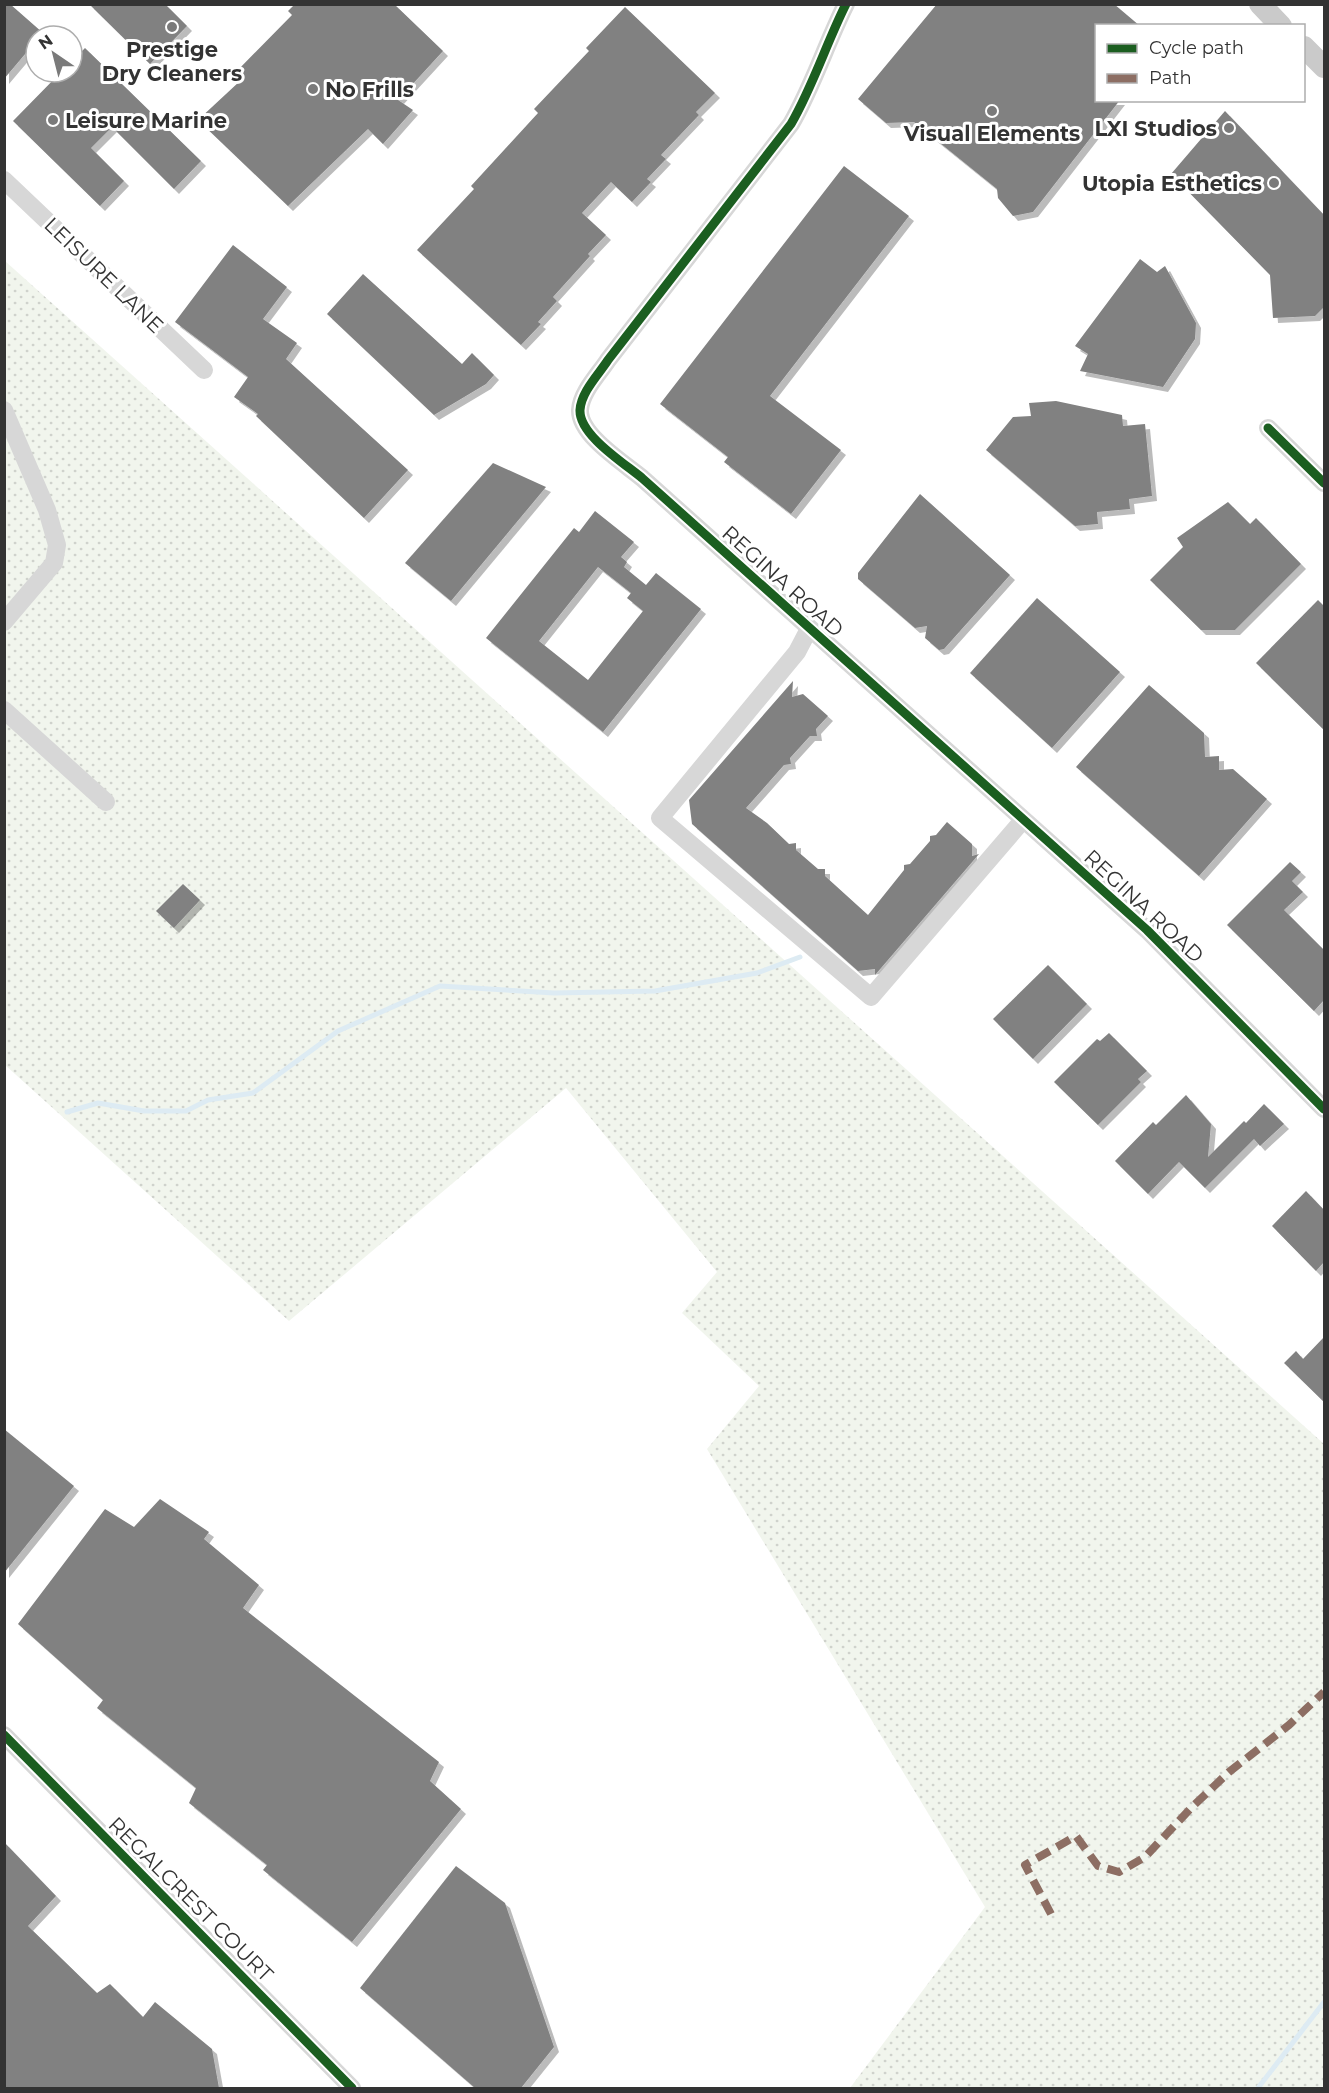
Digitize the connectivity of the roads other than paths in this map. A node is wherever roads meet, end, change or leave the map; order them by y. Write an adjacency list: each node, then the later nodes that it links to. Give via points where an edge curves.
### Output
1 (846, 4): 12 (street, REGINA ROAD, via 791,124 608,360 585,394 580,410 583,423 595,440)
2 (1260, 4): 3 (main road)
3 (1279, 24)
4 (1305, 48): 5 (main road)
5 (1324, 67)
6 (4, 180): 7 (street, LEISURE LANE)
7 (204, 370)
8 (4, 410): 11 (street, via 47,510 57,545 54,563)
9 (1268, 428): 10 (street)
10 (1324, 483)
11 (4, 622)
12 (809, 629): 15 (street, REGINA ROAD); 15 (street, via 797,652 660,818 871,997)
13 (4, 710): 14 (street)
14 (106, 802)
15 (1023, 820): 16 (street, REGINA ROAD, via 1147,930)
16 (1323, 1103)
17 (4, 1734): 18 (street, REGALCREST COURT)
18 (352, 2088)

